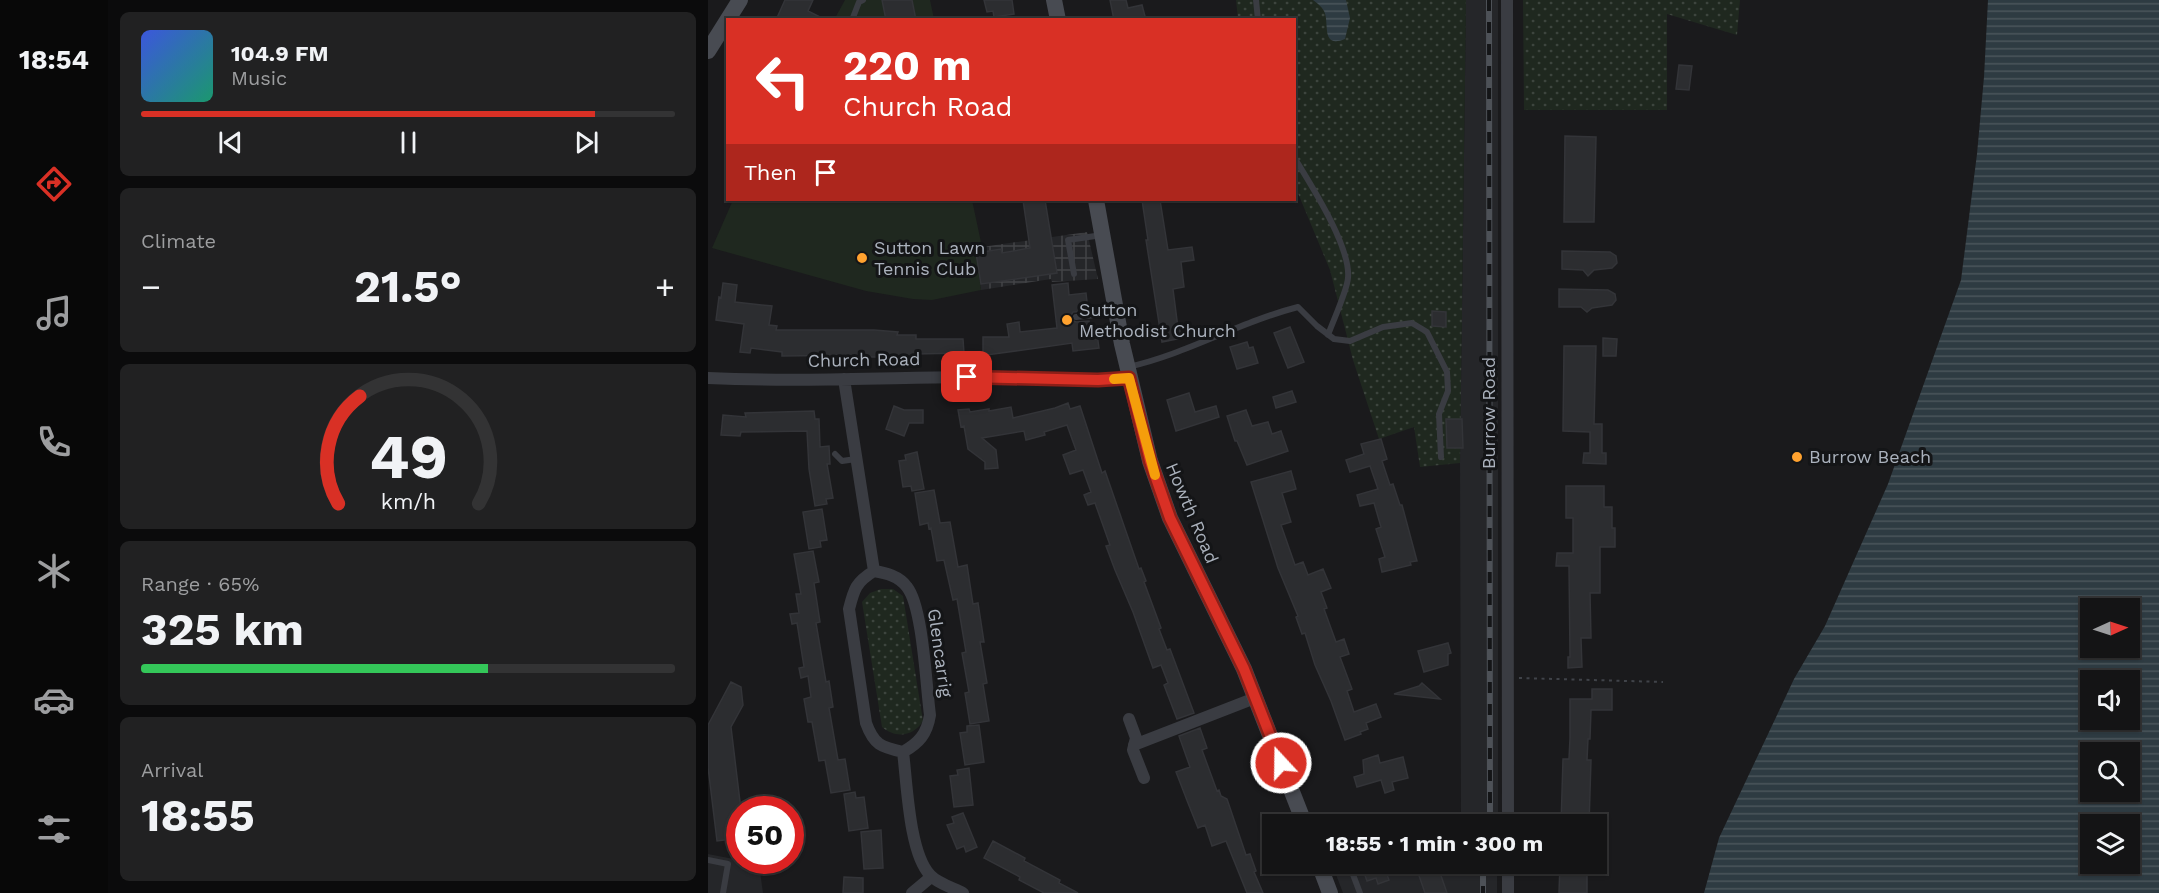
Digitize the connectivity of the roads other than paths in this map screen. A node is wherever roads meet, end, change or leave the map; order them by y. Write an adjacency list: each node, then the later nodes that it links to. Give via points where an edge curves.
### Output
1 (740, 0): 6 (main road)
2 (863, 0): 7 (lane)
3 (1054, 0): 8 (main road)
4 (1256, 0): 9 (lane)
5 (1507, 0): 32 (street, Burrow Road)
6 (729, 18)
7 (853, 18)
8 (1058, 18)
9 (1258, 18)
10 (726, 22): 11 (main road)
11 (708, 51)
12 (1296, 161): 18 (lane, via 1346,256 1348,279)
13 (1096, 201): 14 (main road, Howth Road)
14 (1102, 235): 15 (lane, via 1068,240); 16 (main road, Howth Road)
15 (1074, 274)
16 (1116, 313): 17 (lane); 19 (main road, Howth Road)
17 (1076, 317)
18 (1328, 335): 19 (lane, via 1298,307 1273,313); 23 (lane, via 1350,341 1383,327 1412,323 1427,332 1447,372 1448,391 1439,414)
19 (1128, 373): 21 (street, Church Road, via 1098,380); 26 (main road, Howth Road, via 1150,461 1170,518)
20 (708, 378): 21 (street, Church Road)
21 (844, 379): 24 (street)
22 (836, 454): 24 (lane, via 842,461)
23 (1442, 457)
24 (856, 459): 25 (street)
25 (874, 570): 29 (street, via 860,579 849,609 866,723 872,738 886,748); 29 (street, Glencarrig, via 892,574 907,586 917,607 930,715 928,729 917,744)
26 (1255, 698): 28 (street); 31 (main road, Howth Road)
27 (1129, 719): 28 (street, via 1136,738)
28 (1134, 745): 30 (street)
29 (903, 752): 37 (street, via 913,829 921,860)
30 (1144, 778)
31 (1301, 814)
32 (1508, 814)
33 (708, 860): 38 (lane, via 728,864)
34 (1323, 874): 41 (main road)
35 (1353, 874): 42 (lane)
36 (1508, 874): 43 (street)
37 (931, 877): 39 (street); 40 (street)
38 (723, 893)
39 (912, 893)
40 (963, 893)
41 (1330, 893)
42 (1360, 893)
43 (1508, 893)

